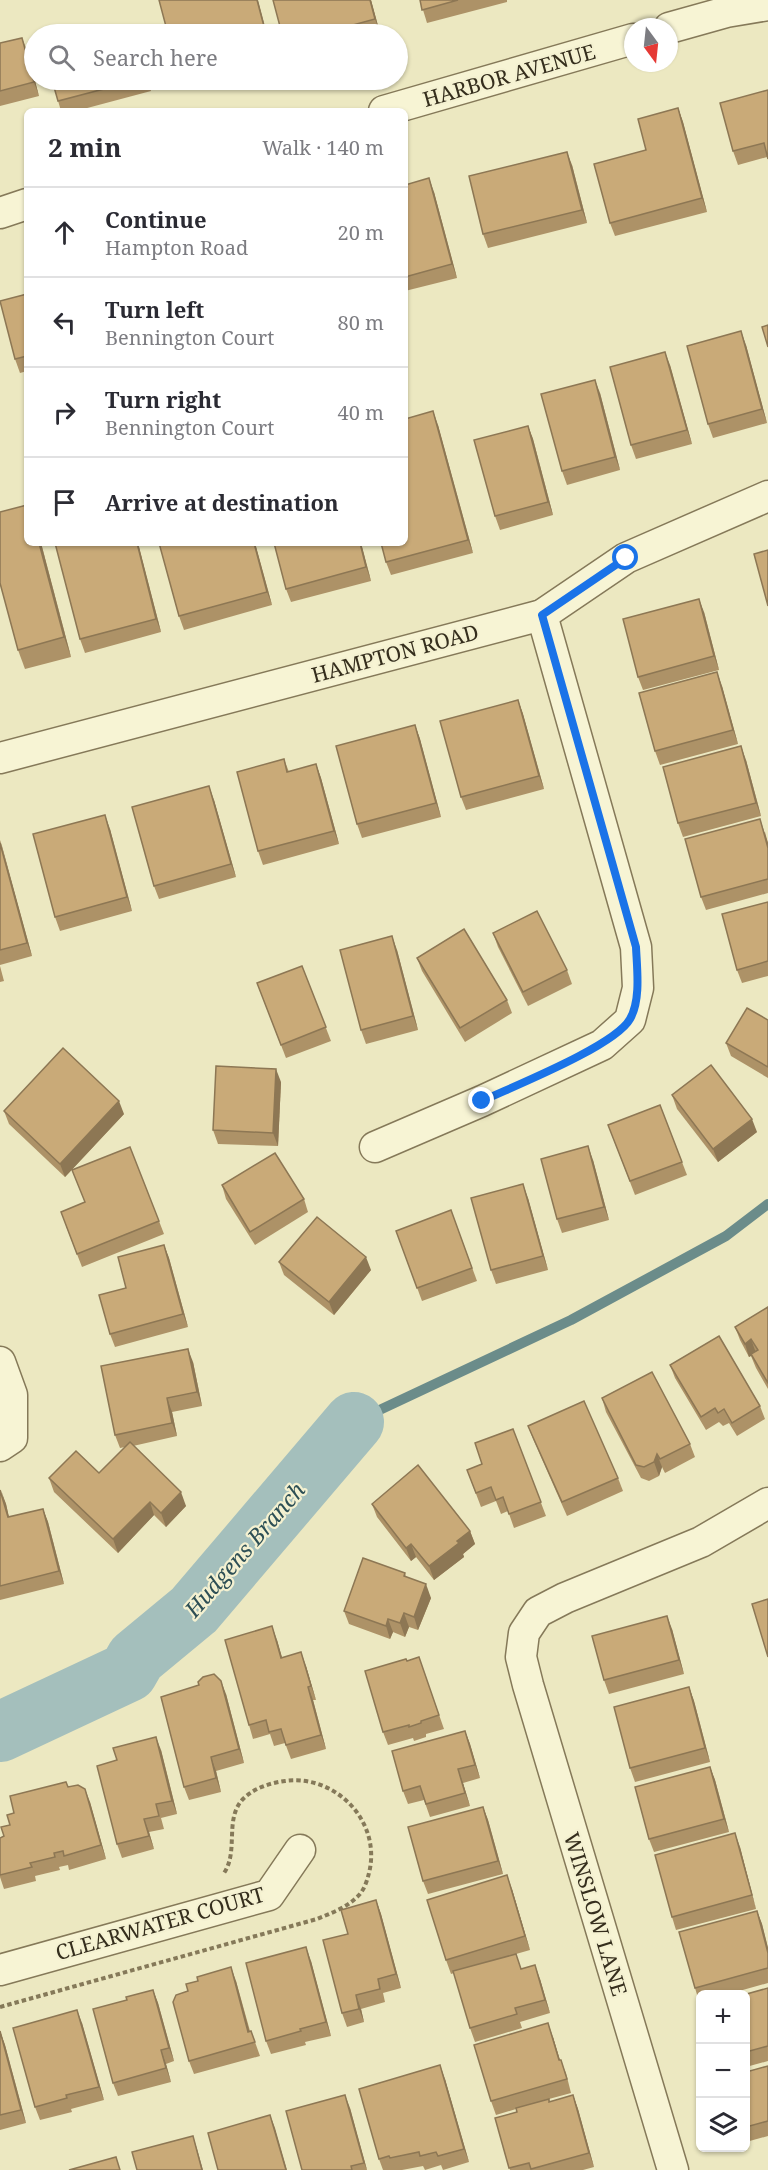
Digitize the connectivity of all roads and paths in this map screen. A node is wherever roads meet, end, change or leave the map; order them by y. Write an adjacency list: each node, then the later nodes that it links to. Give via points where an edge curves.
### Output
1 (768, 5): 2 (street)
2 (678, 25)
3 (624, 42): 4 (street, HARBOR AVENUE)
4 (394, 108)
5 (24, 205): 6 (street)
6 (0, 213)
7 (768, 496): 8 (street, HAMPTON ROAD, via 626,558)
8 (542, 615): 9 (street, HAMPTON ROAD); 10 (street, via 636,947 638,988 630,1020 602,1045)
9 (0, 758)
10 (375, 1148)
11 (0, 1362): 12 (street, via 12,1395 12,1438)
12 (0, 1446)
13 (768, 1503): 16 (street, WINSLOW LANE, via 701,1542 538,1612 524,1633 521,1657 531,1696)
14 (300, 1850): 15 (street, CLEARWATER COURT, via 269,1895)
15 (0, 1970)
16 (673, 2170)

